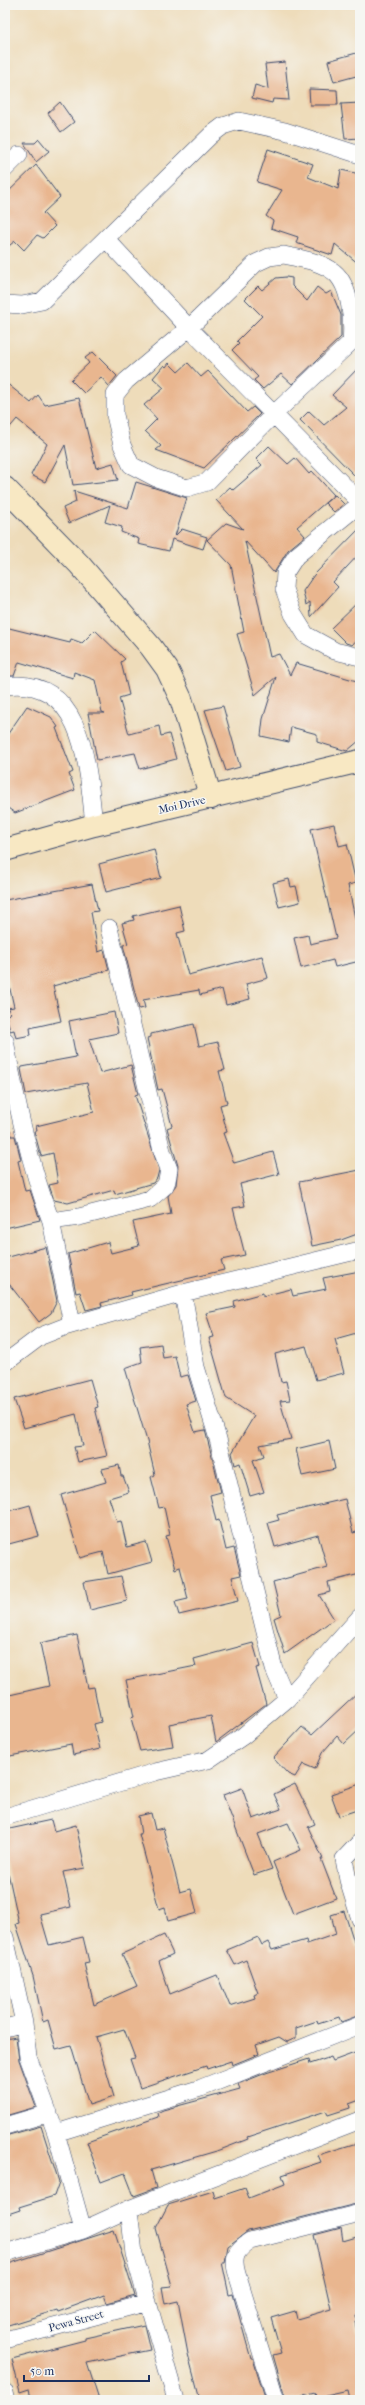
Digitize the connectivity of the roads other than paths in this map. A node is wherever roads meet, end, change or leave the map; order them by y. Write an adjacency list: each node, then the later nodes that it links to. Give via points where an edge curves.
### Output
1 (360, 155): 4 (street, via 285,130 239,121 223,126)
2 (19, 156): 3 (street)
3 (5, 169)
4 (106, 239): 5 (street, via 42,301 22,305); 6 (street)
5 (5, 304)
6 (189, 328): 7 (street); 7 (street, via 126,381 116,394 115,415 131,465 156,478 187,488 207,482); 7 (street, via 256,263 269,257 284,255 315,262 335,273 347,294 351,312 351,342)
7 (275, 413): 9 (street)
8 (5, 488): 13 (street, via 79,564 152,647 181,699)
9 (360, 503): 10 (street, via 296,556 285,573 284,589 293,614 306,635 335,651)
10 (360, 657)
11 (5, 686): 14 (street, via 18,684 48,693 66,707 75,722 82,746)
12 (360, 761): 13 (street, Moi Drive)
13 (211, 798): 14 (street, Moi Drive)
14 (94, 825): 15 (street, Moi Drive)
15 (5, 850)
16 (109, 928): 18 (street, via 162,1151 169,1169 167,1181 150,1199 79,1217)
17 (5, 1040): 18 (street, via 15,1097 43,1202)
18 (51, 1221): 21 (street)
19 (360, 1250): 20 (street)
20 (183, 1293): 21 (street); 24 (street, via 196,1367 218,1439 274,1669)
21 (72, 1324): 22 (street, via 41,1336)
22 (5, 1364)
23 (360, 1618): 24 (street)
24 (287, 1699): 25 (street, via 243,1736 208,1760 154,1772)
25 (5, 1817)
26 (360, 1842): 27 (street, via 344,1859)
27 (360, 1919)
28 (5, 1940): 29 (street)
29 (24, 2022): 31 (street); 32 (street, via 28,2057)
30 (360, 2025): 35 (street, via 201,2088)
31 (5, 2028)
32 (49, 2113): 34 (street); 35 (street)
33 (360, 2120): 36 (street)
34 (5, 2126)
35 (56, 2133): 38 (street)
36 (129, 2209): 38 (street); 40 (street, via 134,2254)
37 (360, 2213): 45 (street, via 250,2240 238,2249 234,2256 236,2274)
38 (83, 2230): 39 (street)
39 (5, 2253)
40 (148, 2302): 41 (street, Pewa Street); 44 (street)
41 (5, 2340)
42 (5, 2392): 43 (street)
43 (7, 2400)
44 (176, 2400)
45 (276, 2400)

